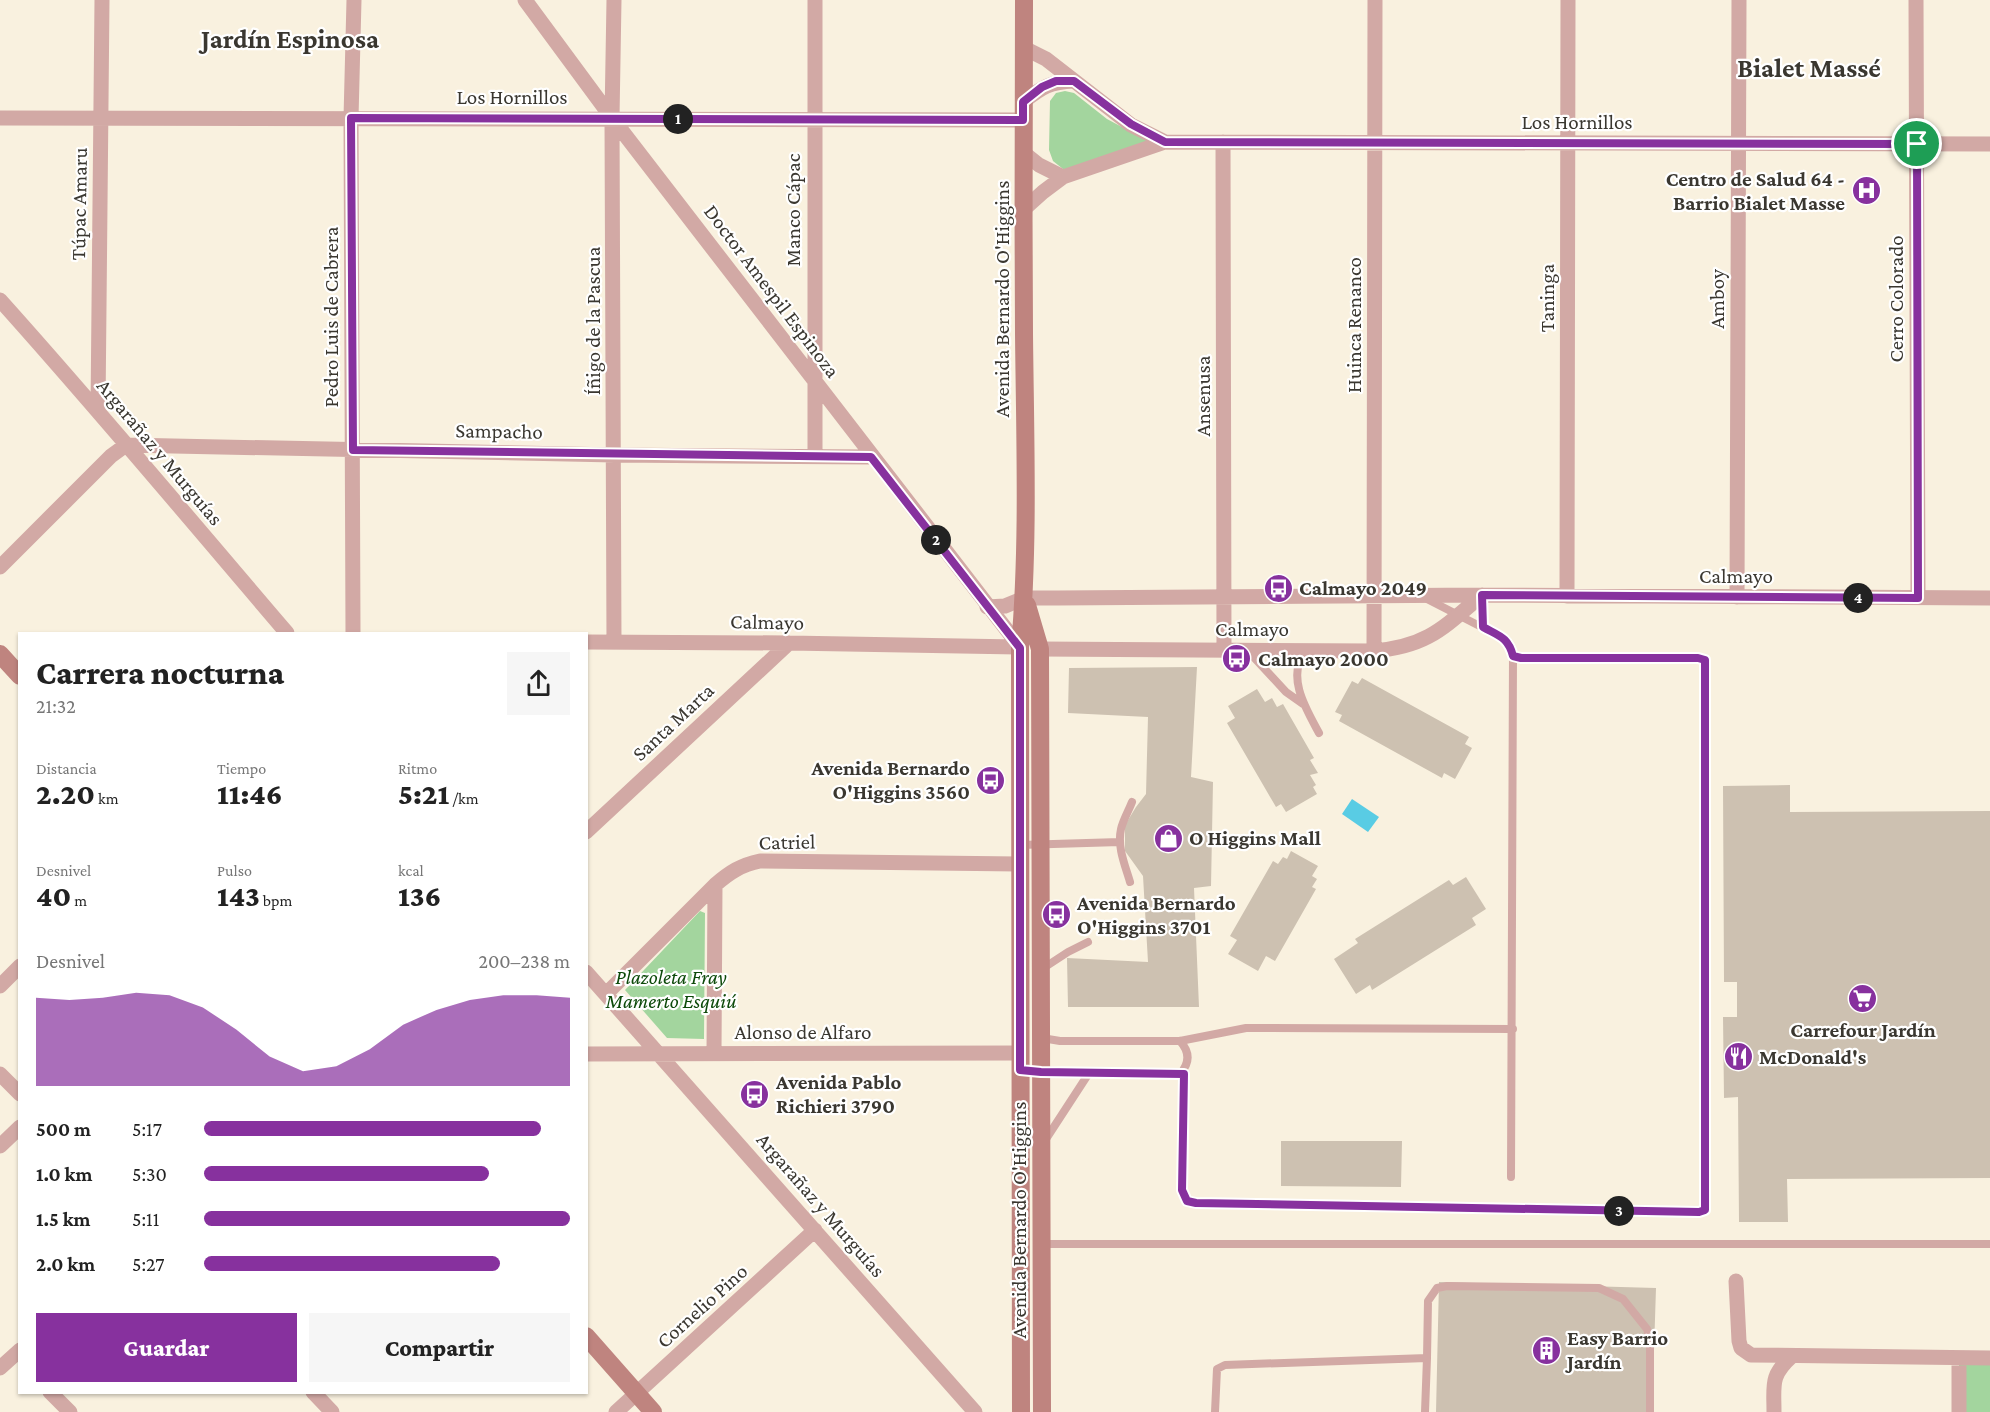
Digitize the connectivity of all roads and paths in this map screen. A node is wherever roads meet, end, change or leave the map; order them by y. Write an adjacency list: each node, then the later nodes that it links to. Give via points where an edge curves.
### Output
1 (102, 0): 15 (street, Túpac Amaru)
2 (354, 0): 16 (street, Pedro Luis de Cabrera)
3 (525, 0): 17 (street, Doctor Amespil Espinoza)
4 (614, 0): 17 (street, Íñigo de la Pascua)
5 (815, 0): 18 (street, Manco Cápac)
6 (1024, 0): 11 (main road, Avenida Bernardo O'Higgins)
7 (1375, 0): 22 (street, Huinca Renanco)
8 (1568, 0): 23 (street, Taninga)
9 (1739, 0): 24 (street, Amboy)
10 (1916, 0): 25 (street, Cerro Colorado)
11 (1024, 48): 12 (street, Los Hornillos); 13 (main road, Avenida Bernardo O'Higgins)
12 (1074, 81): 13 (street, via 1056,81); 20 (street, Los Hornillos, via 1131,124)
13 (1023, 102): 19 (main road, Avenida Bernardo O'Higgins)
14 (0, 117): 15 (street, Los Hornillos)
15 (101, 118): 16 (street, Los Hornillos); 32 (street, Túpac Amaru)
16 (351, 118): 17 (street, Los Hornillos); 34 (street, Pedro Luis de Cabrera)
17 (612, 118): 18 (street, Los Hornillos); 31 (street, Doctor Amespil Espinoza); 35 (street, Íñigo de la Pascua)
18 (814, 119): 19 (street, Los Hornillos); 31 (street, Manco Cápac)
19 (1023, 120): 27 (main road, Avenida Bernardo O'Higgins)
20 (1165, 142): 21 (street, Los Hornillos); 28 (street, Los Hornillos)
21 (1223, 142): 22 (street, Los Hornillos); 43 (street, Ansenusa)
22 (1376, 142): 23 (street, Los Hornillos); 40 (street, Huinca Renanco)
23 (1568, 143): 24 (street, Los Hornillos); 42 (street, Taninga)
24 (1738, 143): 25 (street, Los Hornillos); 44 (street, Amboy)
25 (1917, 144): 26 (street, Los Hornillos); 46 (street, Cerro Colorado)
26 (1990, 144)
27 (1024, 153): 28 (street); 29 (main road, Avenida Bernardo O'Higgins)
28 (1063, 177): 29 (street, Los Hornillos)
29 (1023, 210): 45 (main road, Avenida Bernardo O'Higgins)
30 (0, 300): 32 (street, Argarañaz y Murguías)
31 (813, 380): 36 (street, Manco Cápac); 37 (street, Doctor Amespil Espinoza)
32 (98, 410): 33 (street, Argarañaz y Murguías)
33 (126, 445): 34 (street, Sampacho); 38 (street); 51 (street, Argarañaz y Murguías)
34 (353, 450): 35 (street, Sampacho); 52 (street, Pedro Luis de Cabrera)
35 (615, 455): 36 (street, Sampacho); 54 (street, Íñigo de la Pascua)
36 (815, 457): 37 (street, Sampacho)
37 (871, 457): 48 (street, Doctor Amespil Espinoza)
38 (0, 567)
39 (1482, 595): 41 (street, Calmayo); 42 (street, Calmayo); 49 (street, Calmayo); 50 (lane)
40 (1374, 596): 41 (street, Calmayo); 43 (street, Calmayo); 61 (street, Huinca Renanco)
41 (1419, 596): 49 (lane)
42 (1567, 596): 44 (street, Calmayo)
43 (1224, 597): 45 (street, Calmayo); 58 (street, Ansenusa)
44 (1737, 597): 46 (street, Calmayo)
45 (1024, 598): 48 (street, via 1005,606); 56 (main road, Avenida Bernardo O'Higgins); 57 (main road, Avenida Bernardo O'Higgins)
46 (1918, 598): 47 (street, Calmayo)
47 (1990, 598)
48 (987, 607): 56 (street, Doctor Amespil Espinoza)
49 (1458, 615): 50 (lane); 61 (street, Calmayo, via 1438,632 1414,644)
50 (1483, 627): 63 (lane, via 1505,639)
51 (286, 632)
52 (353, 632)
53 (588, 642): 54 (street, Calmayo)
54 (614, 642): 55 (street, Calmayo)
55 (789, 643): 56 (street, Calmayo); 68 (street, Santa Marta)
56 (1020, 648): 70 (main road, Avenida Bernardo O'Higgins)
57 (1040, 649): 58 (street, Calmayo); 71 (main road, Avenida Bernardo O'Higgins)
58 (1224, 650): 59 (street, Calmayo)
59 (1248, 650): 60 (street, Calmayo); 65 (lane, via 1286,692)
60 (1306, 651): 61 (street, Calmayo); 65 (lane, via 1300,658 1297,674)
61 (1374, 651)
62 (0, 654): 64 (main road)
63 (1513, 656): 81 (lane); 91 (lane, via 1705,660 1705,1210 1187,1201 1182,1190)
64 (18, 674)
65 (1303, 704): 66 (lane)
66 (1319, 733)
67 (1132, 802): 69 (lane)
68 (588, 830)
69 (1120, 842): 71 (lane); 73 (lane)
70 (1020, 845): 71 (lane); 72 (main road, Avenida Bernardo O'Higgins)
71 (1041, 845): 77 (main road, Avenida Bernardo O'Higgins)
72 (1020, 864): 74 (street, Catriel, via 760,861 731,871); 87 (main road, Avenida Bernardo O'Higgins)
73 (1131, 882)
74 (715, 885): 80 (street, Catriel); 85 (street)
75 (1088, 942): 77 (lane)
76 (18, 968): 79 (street)
77 (1041, 970): 82 (main road, Avenida Bernardo O'Higgins)
78 (588, 974): 80 (street, Argarañaz y Murguías)
79 (0, 986)
80 (607, 993): 84 (street, Argarañaz y Murguías)
81 (1513, 1029): 83 (lane, via 1246,1028); 96 (lane)
82 (1041, 1037): 83 (lane, via 1060,1041); 88 (main road, Avenida Bernardo O'Higgins)
83 (1180, 1041): 91 (lane, via 1188,1057)
84 (660, 1053): 85 (street, Alonso de Alfaro); 86 (street, Alonso de Alfaro); 97 (street, Argarañaz y Murguías)
85 (714, 1053): 87 (street, Alonso de Alfaro)
86 (588, 1054)
87 (1020, 1061): 88 (lane); 116 (main road, Avenida Bernardo O'Higgins)
88 (1041, 1072): 89 (lane); 95 (main road, Avenida Bernardo O'Higgins)
89 (1089, 1073): 91 (lane); 95 (lane)
90 (0, 1074): 92 (street)
91 (1182, 1074)
92 (18, 1092)
93 (18, 1129): 94 (street)
94 (0, 1146)
95 (1041, 1146): 98 (main road, Avenida Bernardo O'Higgins)
96 (1512, 1177)
97 (815, 1230): 108 (street, Cornelio Pino); 115 (street, Argarañaz y Murguías)
98 (1042, 1244): 99 (lane); 117 (main road, Avenida Bernardo O'Higgins)
99 (1990, 1244)
100 (1736, 1281): 103 (street, via 1741,1348 1751,1355)
101 (588, 1338): 108 (main road)
102 (18, 1355): 107 (street)
103 (1792, 1356): 105 (street); 121 (street, via 1774,1378)
104 (1427, 1358): 118 (lane, via 1225,1365 1217,1370); 119 (lane); 120 (lane, via 1428,1301 1437,1288 1599,1288 1623,1299 1647,1329)
105 (1959, 1358): 106 (street); 122 (street)
106 (1990, 1358)
107 (0, 1368)
108 (637, 1393): 113 (street, Cornelio Pino); 114 (main road)
109 (52, 1394): 111 (street)
110 (315, 1394): 112 (street)
111 (70, 1412)
112 (332, 1412)
113 (616, 1412)
114 (653, 1412)
115 (975, 1412)
116 (1021, 1412)
117 (1042, 1412)
118 (1215, 1412)
119 (1425, 1412)
120 (1650, 1412)
121 (1774, 1412)
122 (1959, 1412)

